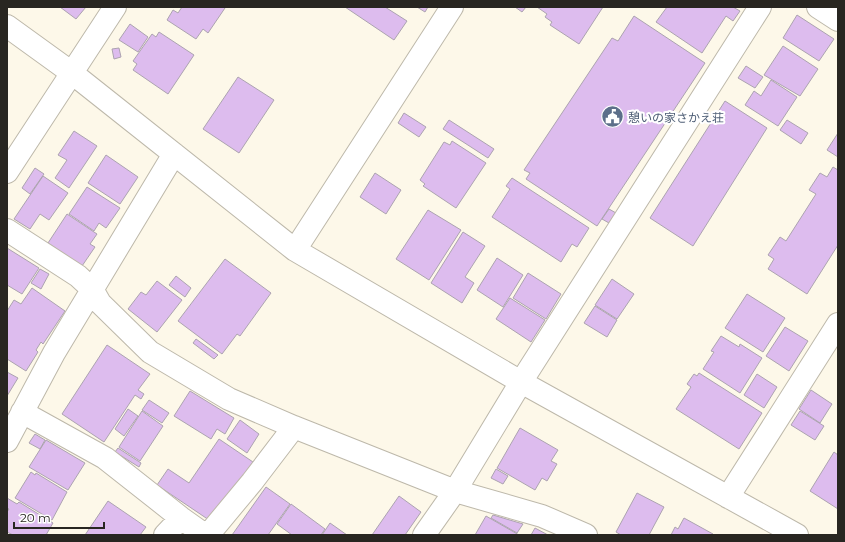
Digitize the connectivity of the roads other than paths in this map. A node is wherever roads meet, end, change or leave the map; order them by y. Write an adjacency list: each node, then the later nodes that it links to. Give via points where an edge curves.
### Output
1 (115, 7): 7 (street)
2 (452, 7): 11 (street)
3 (760, 7): 14 (street)
4 (818, 7): 5 (street)
5 (838, 20)
6 (7, 26): 7 (street)
7 (72, 73): 8 (street); 9 (street)
8 (174, 154): 11 (street); 12 (street)
9 (7, 172)
10 (7, 230): 12 (street, via 78,276)
11 (295, 250): 14 (street)
12 (92, 289): 15 (street); 16 (street, via 100,303 150,352 229,399)
13 (838, 324): 19 (street)
14 (521, 382): 18 (street); 19 (street)
15 (22, 412): 17 (street); 20 (street, via 105,458)
16 (294, 427): 18 (street); 23 (street)
17 (7, 441)
18 (455, 491): 24 (street); 25 (street, via 542,516)
19 (728, 497): 26 (street)
20 (181, 518): 21 (street); 22 (street)
21 (165, 535)
22 (205, 535)
23 (208, 535)
24 (424, 535)
25 (586, 535)
26 (797, 535)

